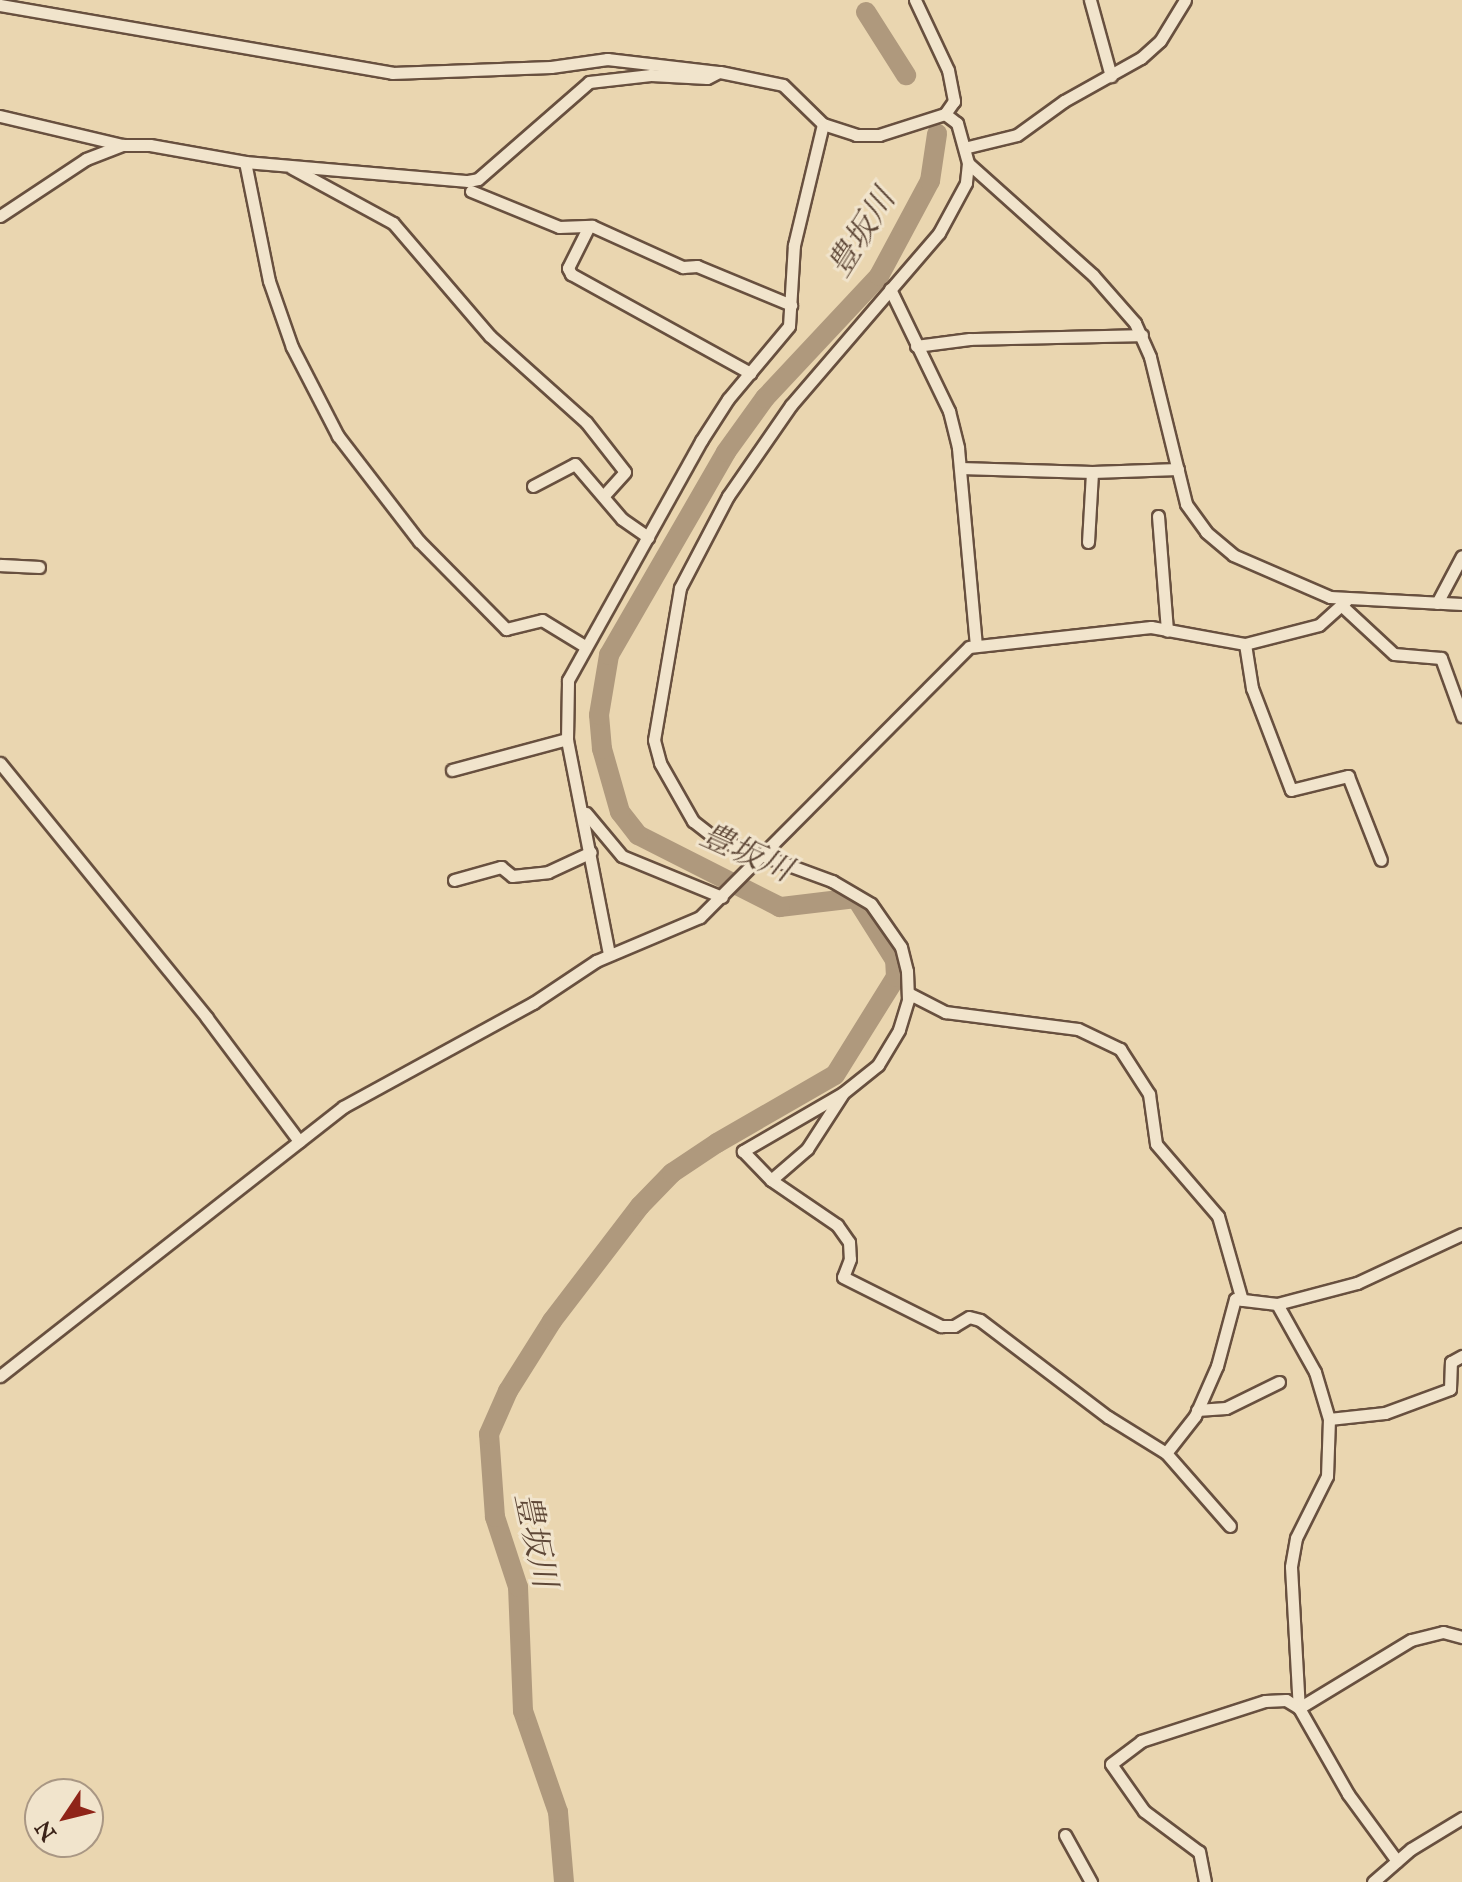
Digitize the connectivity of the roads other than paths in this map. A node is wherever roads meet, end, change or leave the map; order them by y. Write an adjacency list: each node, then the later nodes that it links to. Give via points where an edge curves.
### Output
1 (915, 0): 7 (street, via 948,70 954,101)
2 (1090, 0): 6 (street)
3 (1185, 0): 6 (street, via 1160,41)
4 (0, 5): 5 (street, via 392,73 551,67 607,59)
5 (720, 72): 9 (street, via 783,85); 14 (street, via 707,78 651,75 589,82 478,179)
6 (1111, 76): 11 (street, via 1017,135)
7 (941, 115): 9 (street, via 900,129 856,135); 11 (street, via 957,123)
8 (0, 116): 10 (street)
9 (823, 124): 19 (street, via 794,245)
10 (123, 145): 12 (street); 16 (street, via 86,159)
11 (968, 147): 13 (street)
12 (245, 162): 14 (street); 39 (street, via 269,281 292,347 338,436 427,551 506,629 542,620)
13 (968, 163): 18 (street, via 953,214); 20 (street, via 1093,275)
14 (287, 165): 27 (street, via 393,223 490,336 586,422 625,472)
15 (471, 191): 17 (street, via 559,227)
16 (0, 216)
17 (589, 226): 19 (street); 22 (street, via 568,268 571,274)
18 (890, 289): 21 (street); 47 (street, via 759,447 680,588 655,716 660,763 693,821 715,838)
19 (791, 305): 22 (street, via 789,326)
20 (1142, 335): 21 (street, via 970,339); 24 (street)
21 (916, 346): 23 (street, via 949,411)
22 (750, 373): 29 (street, via 701,441)
23 (960, 468): 25 (street); 40 (street)
24 (1178, 469): 25 (street); 34 (street, via 1186,504 1206,532 1233,555)
25 (1092, 472): 30 (street)
26 (533, 486): 27 (street, via 575,464)
27 (605, 494): 29 (street, via 622,519)
28 (1158, 516): 37 (street)
29 (648, 537): 39 (street, via 600,625)
30 (1088, 542)
31 (1462, 556): 35 (street)
32 (0, 565): 33 (street)
33 (39, 567)
34 (1343, 603): 35 (street); 38 (street, via 1319,625); 41 (street, via 1394,654 1441,658)
35 (1437, 603): 36 (street)
36 (1462, 604)
37 (1167, 631): 38 (street); 40 (street, via 1118,630)
38 (1245, 644): 48 (street, via 1252,688 1291,790 1348,776)
39 (583, 645): 42 (street, via 568,680)
40 (976, 645): 47 (street, via 953,657 888,732)
41 (1462, 716)
42 (567, 739): 44 (street); 45 (street)
43 (0, 763): 54 (street, via 207,1018)
44 (452, 770)
45 (582, 806): 46 (street); 50 (street, via 622,856)
46 (591, 852): 49 (street, via 548,872 512,876 501,867); 51 (street)
47 (761, 858): 50 (street); 52 (street, via 832,881 871,904 901,947)
48 (1381, 860)
49 (454, 880)
50 (724, 895): 51 (street, via 678,930)
51 (609, 954): 54 (street, via 533,1003 372,1089)
52 (908, 993): 53 (street, via 888,1053); 57 (street, via 945,1012 1078,1029 1120,1049 1149,1094 1156,1144 1218,1216)
53 (843, 1093): 55 (street, via 807,1149); 55 (street, via 743,1151)
54 (299, 1141): 60 (street)
55 (771, 1180): 64 (street, via 837,1225 849,1242 843,1277 941,1326 969,1317 980,1320 1108,1417)
56 (1462, 1234): 58 (street, via 1357,1283)
57 (1242, 1300): 58 (street); 62 (street, via 1235,1299 1231,1308 1217,1366)
58 (1277, 1304): 63 (street, via 1315,1372)
59 (1462, 1356): 63 (street, via 1451,1362 1450,1389 1385,1413)
60 (0, 1376)
61 (1279, 1382): 62 (street, via 1226,1408)
62 (1197, 1410): 64 (street)
63 (1329, 1419): 67 (street, via 1327,1476 1296,1538 1291,1567)
64 (1166, 1453): 65 (street)
65 (1230, 1526)
66 (1462, 1637): 67 (street, via 1443,1632 1411,1640)
67 (1299, 1708): 70 (street, via 1348,1794); 72 (street, via 1286,1700 1265,1701 1141,1741 1111,1764 1144,1811 1199,1852)
68 (1462, 1818): 70 (street)
69 (1065, 1835): 71 (street)
70 (1397, 1861): 73 (street)
71 (1091, 1882)
72 (1205, 1882)
73 (1373, 1882)

